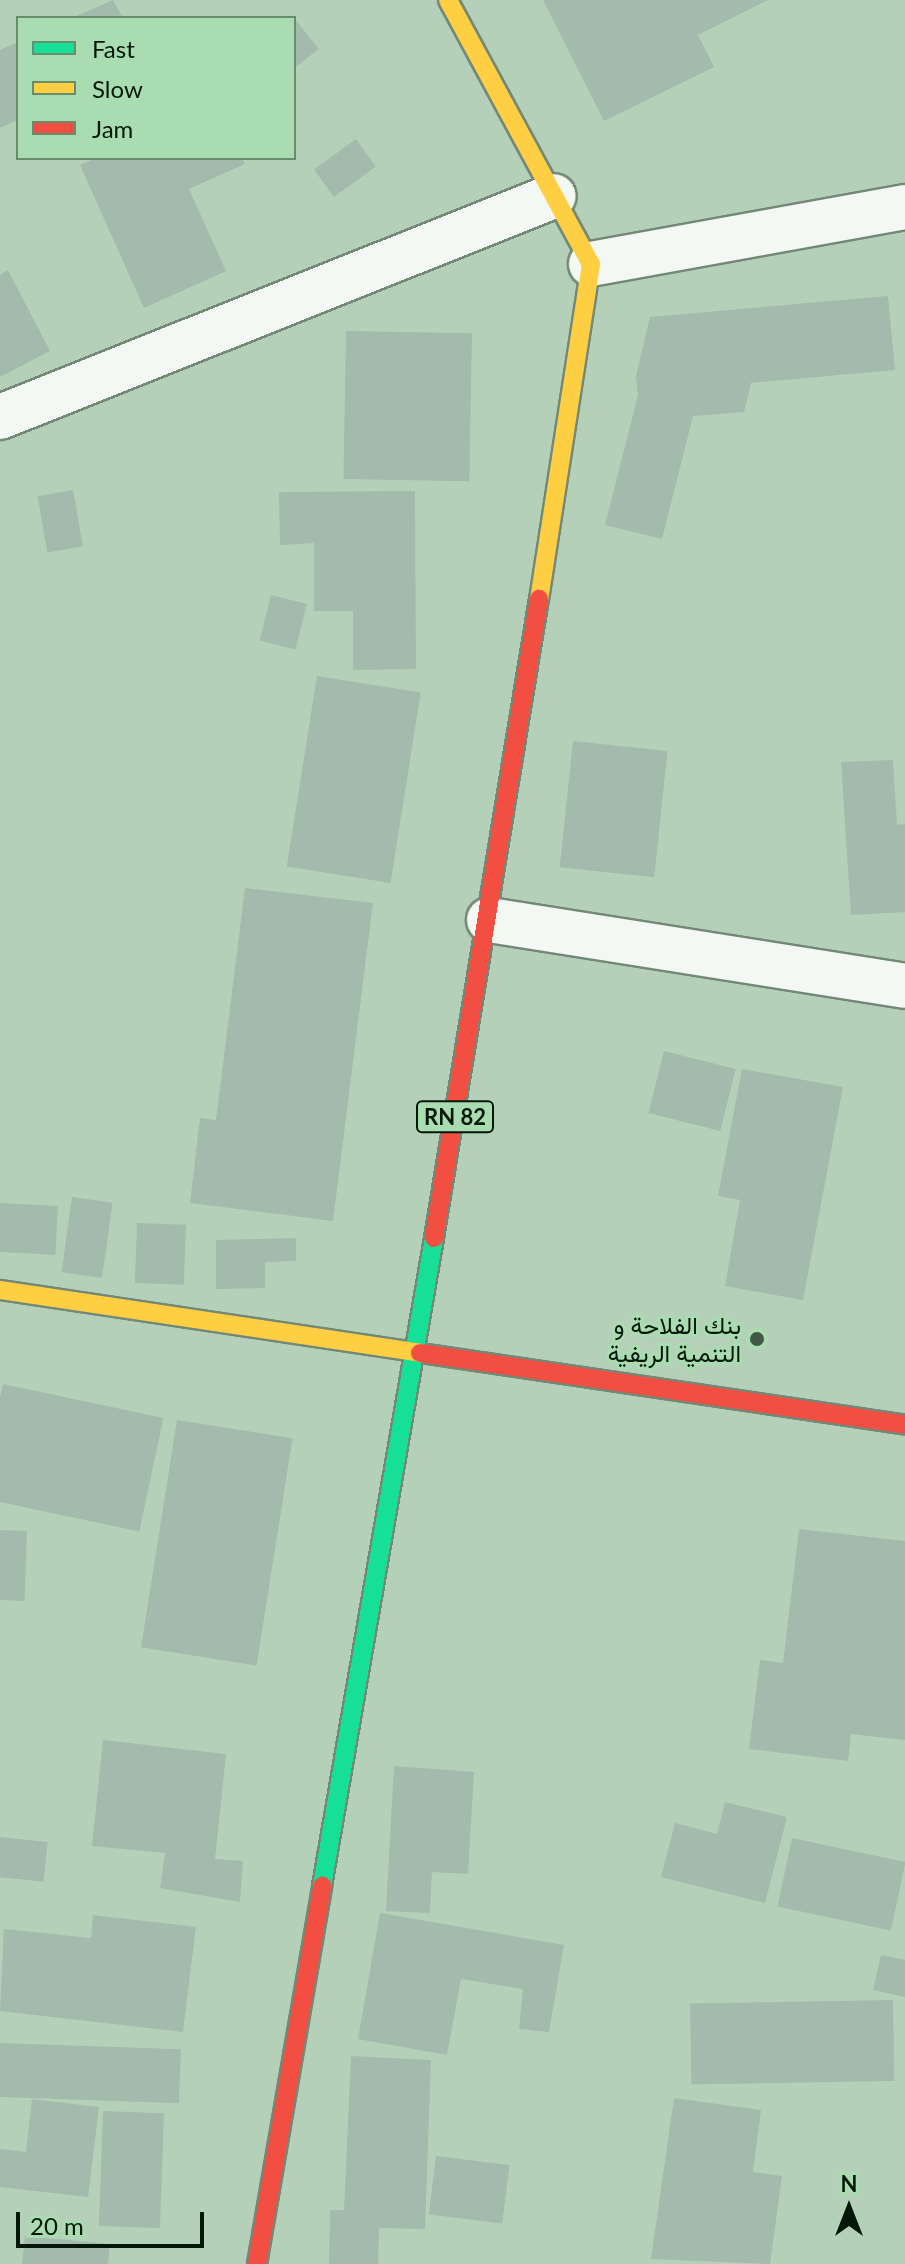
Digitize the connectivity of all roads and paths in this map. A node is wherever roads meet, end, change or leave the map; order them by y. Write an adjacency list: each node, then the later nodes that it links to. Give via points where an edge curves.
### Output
1 (448, 0): 2 (main road)
2 (554, 196): 4 (main road); 5 (street)
3 (905, 207): 4 (street)
4 (591, 264): 6 (main road, RN 82)
5 (0, 417)
6 (489, 920): 7 (street); 9 (main road, RN 82)
7 (905, 986)
8 (0, 1290): 9 (main road)
9 (415, 1353): 10 (main road); 11 (main road, RN 82)
10 (905, 1425)
11 (257, 2264)

